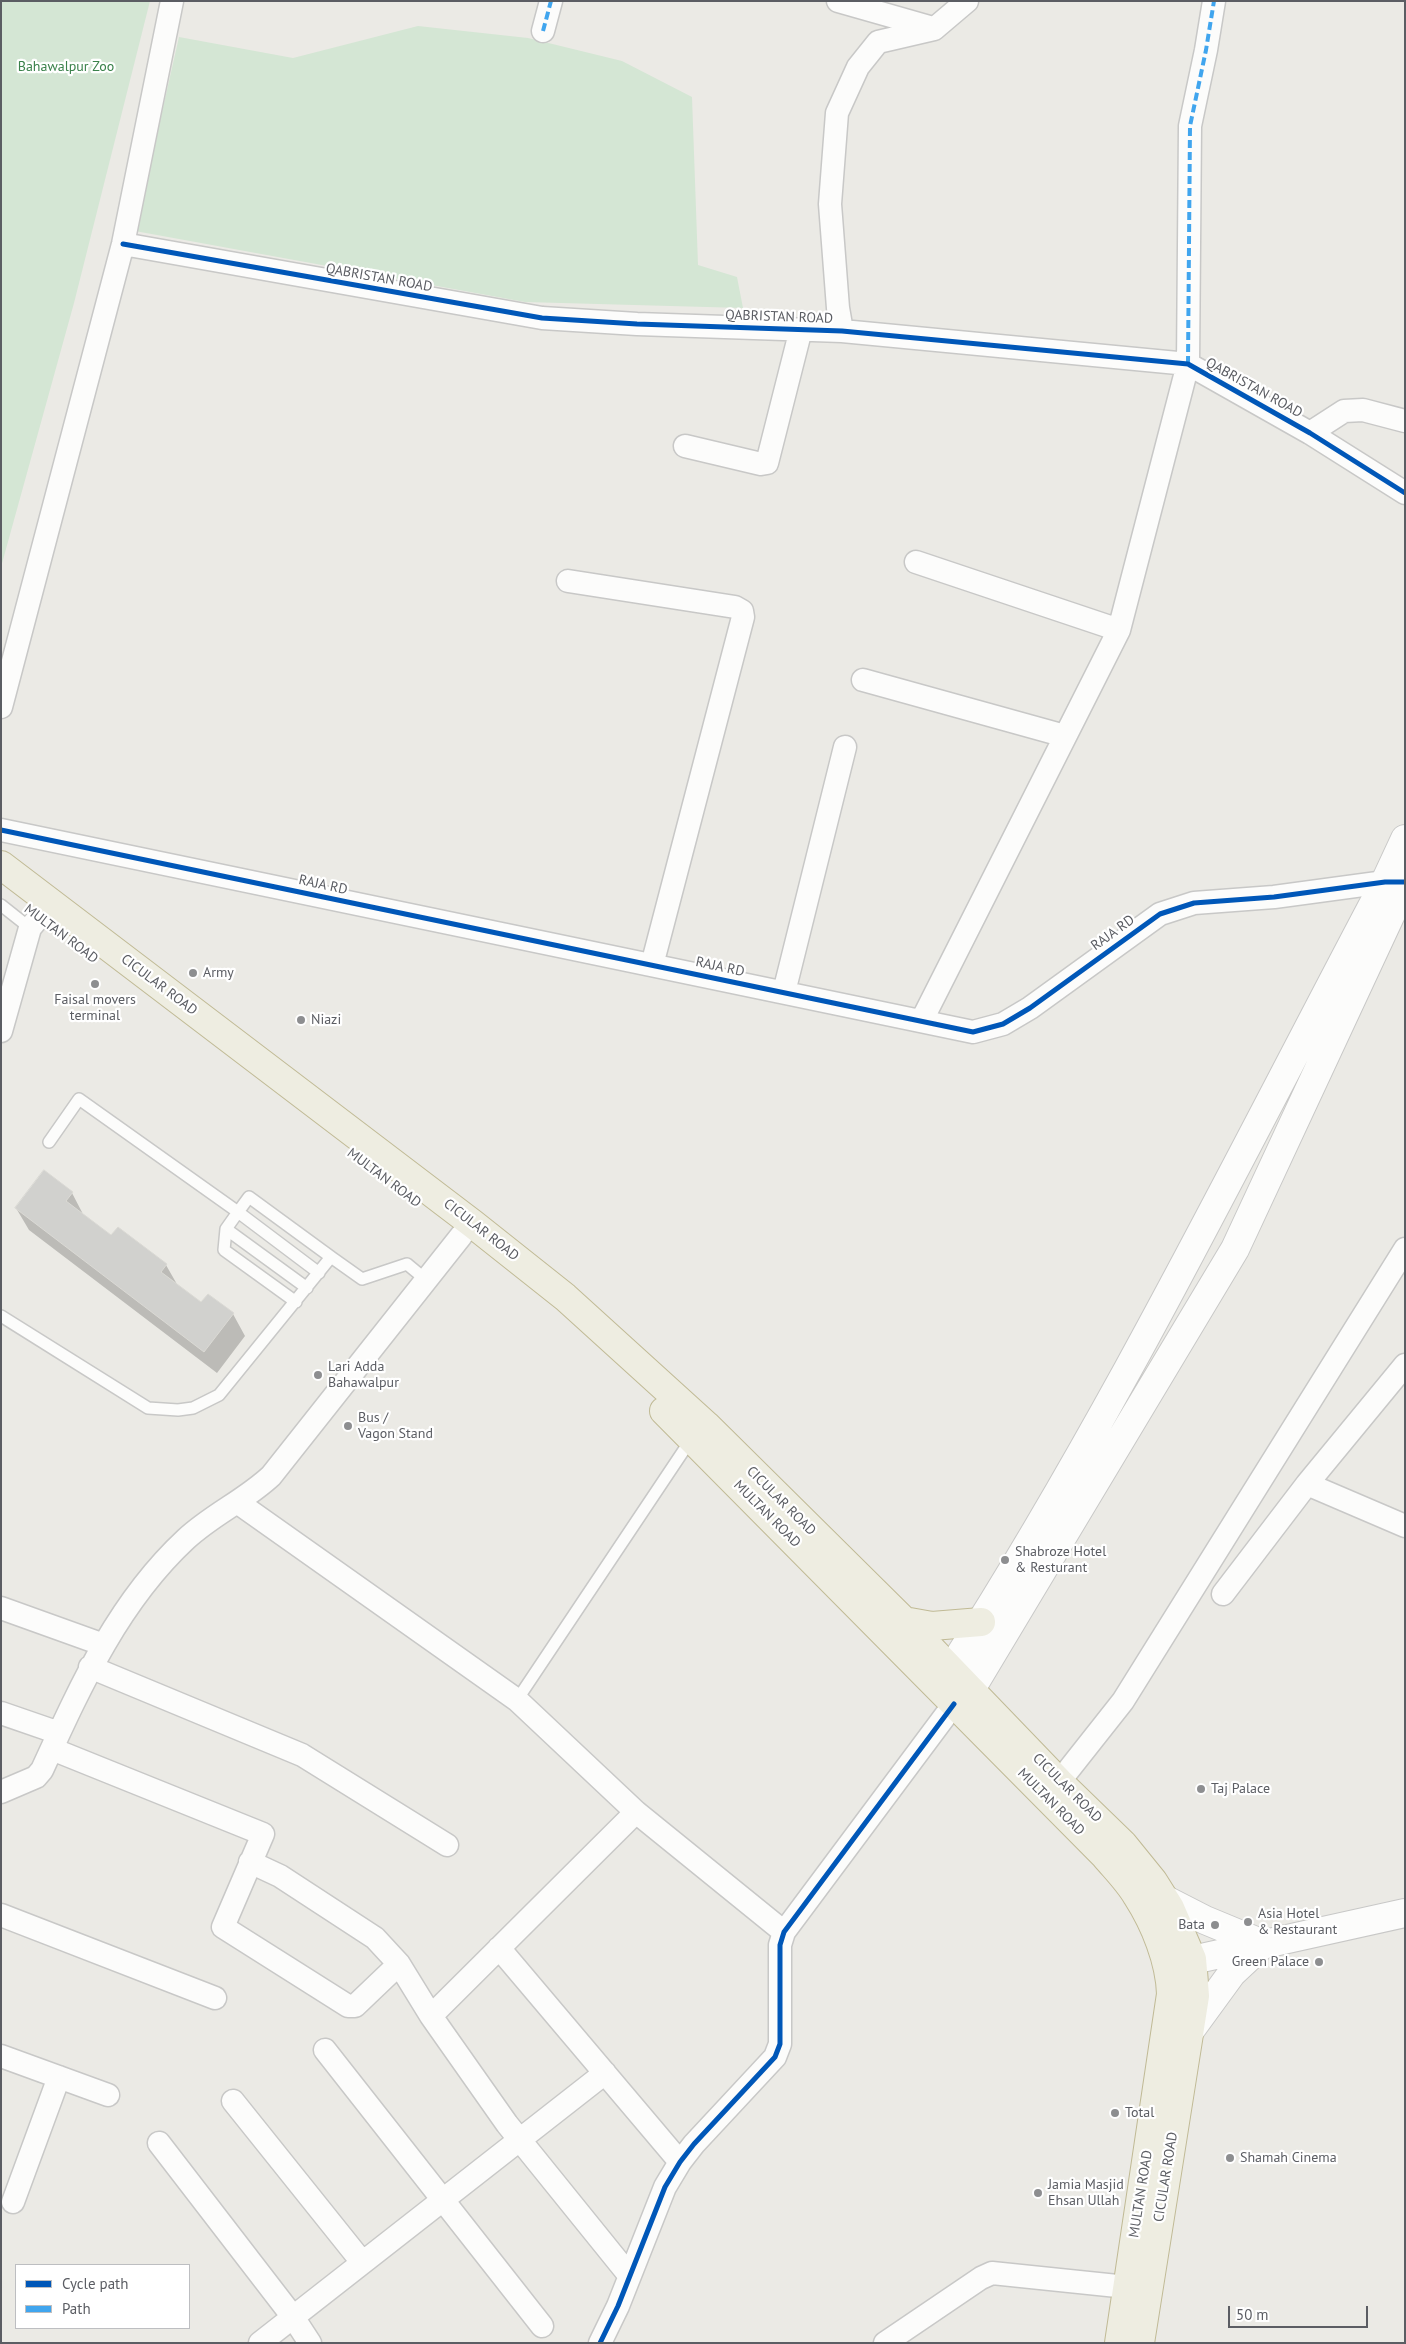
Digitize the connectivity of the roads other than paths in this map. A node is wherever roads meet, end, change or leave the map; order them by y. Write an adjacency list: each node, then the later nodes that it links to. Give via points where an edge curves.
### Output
1 (172, 1): 8 (street)
2 (551, 1): 7 (street)
3 (838, 1): 6 (street)
4 (967, 1): 6 (street)
5 (1214, 1): 11 (street, via 1190,126)
6 (934, 29): 10 (street, via 878,42 858,67 837,113 830,204)
7 (543, 31)
8 (123, 244): 9 (street, QABRISTAN ROAD, via 542,318); 20 (street)
9 (801, 329): 10 (street, QABRISTAN ROAD); 14 (street, via 767,463)
10 (842, 331): 11 (street, QABRISTAN ROAD)
11 (1188, 364): 13 (street, QABRISTAN ROAD); 18 (street)
12 (1405, 421): 13 (street, via 1363,410 1344,411)
13 (1310, 433): 15 (street, QABRISTAN ROAD)
14 (685, 446)
15 (1405, 492)
16 (916, 562): 18 (street)
17 (568, 581): 30 (street, via 735,607 742,611)
18 (1119, 630): 21 (street)
19 (863, 680): 21 (street)
20 (1, 707)
21 (1065, 736): 32 (street)
22 (846, 747): 31 (street)
23 (1, 830): 30 (street, RAJA RD)
24 (1405, 839): 26 (main road)
25 (1, 865): 29 (highway, CICULAR ROAD)
26 (1398, 883): 32 (street, RAJA RD, via 1194,903 1160,914 1003,1024 973,1032); 53 (main road, via 1017,1567); 57 (main road, via 1235,1249)
27 (1, 888): 29 (highway, MULTAN ROAD)
28 (1, 905): 29 (lane)
29 (40, 916): 33 (street); 37 (highway, MULTAN ROAD); 46 (highway, CICULAR ROAD, via 473,1224 565,1297)
30 (652, 965): 31 (street, RAJA RD)
31 (784, 992): 32 (street, RAJA RD)
32 (922, 1020)
33 (1, 1031)
34 (49, 1142): 35 (lane, via 79,1099)
35 (238, 1212): 36 (lane); 39 (lane, via 249,1197); 40 (lane)
36 (226, 1229): 42 (lane); 43 (lane, via 224,1250)
37 (461, 1236): 41 (street); 46 (highway, MULTAN ROAD)
38 (1405, 1249): 61 (street, via 1123,1701)
39 (332, 1257): 40 (lane); 41 (lane, via 362,1279 407,1264)
40 (319, 1273): 42 (lane)
41 (426, 1279): 48 (street, via 271,1476)
42 (308, 1288): 43 (lane)
43 (296, 1302): 44 (lane, via 220,1395 193,1408 178,1410 148,1408)
44 (1, 1316)
45 (1405, 1365): 47 (street)
46 (699, 1432): 52 (highway, CICULAR ROAD); 57 (highway, MULTAN ROAD); 58 (lane)
47 (1307, 1484): 49 (street); 50 (street)
48 (237, 1502): 54 (street, via 212,1517 164,1561 135,1596); 58 (street)
49 (1405, 1526)
50 (1223, 1594)
51 (1, 1608): 54 (street)
52 (904, 1621): 53 (highway, via 932,1626); 56 (highway, CICULAR ROAD)
53 (981, 1622): 56 (main road)
54 (104, 1645): 55 (street)
55 (90, 1667): 60 (street); 64 (street, via 302,1755)
56 (951, 1668): 57 (highway, CICULAR ROAD)
57 (962, 1697): 61 (highway, CICULAR ROAD); 69 (street); 72 (highway, MULTAN ROAD, via 1137,1894)
58 (517, 1700): 63 (street)
59 (1, 1713): 60 (street)
60 (56, 1741): 62 (street, via 36,1777); 65 (street, via 260,1833 263,1838)
61 (1059, 1782): 66 (highway, CICULAR ROAD, via 1124,1844)
62 (1, 1792)
63 (636, 1812): 69 (street); 71 (street)
64 (447, 1845)
65 (250, 1862): 73 (street, via 280,1876 376,1938); 73 (street, via 224,1921 224,1929 351,2007)
66 (1164, 1899): 70 (main road); 72 (highway, CICULAR ROAD)
67 (1405, 1913): 70 (main road)
68 (1, 1915): 74 (street)
69 (784, 1932): 85 (street, via 780,1946 780,2044 775,2058)
70 (1263, 1944): 72 (main road); 76 (main road, via 1232,1973)
71 (499, 1948): 75 (street); 79 (street)
72 (1180, 1962): 76 (highway, CICULAR ROAD, via 1195,1996); 90 (highway, MULTAN ROAD, via 1171,1994)
73 (399, 1964): 75 (street)
74 (215, 1998)
75 (431, 2016): 83 (street)
76 (1189, 2032): 98 (highway, CICULAR ROAD)
77 (325, 2050): 86 (street)
78 (1, 2056): 80 (street)
79 (605, 2073): 83 (street); 85 (street)
80 (59, 2077): 81 (street); 87 (street)
81 (108, 2095)
82 (233, 2101): 88 (street)
83 (520, 2139): 86 (street); 89 (street)
84 (159, 2142): 91 (street)
85 (680, 2162): 89 (street, via 665,2188)
86 (443, 2199): 88 (street); 92 (street)
87 (13, 2202)
88 (362, 2262): 91 (street)
89 (630, 2275): 95 (street)
90 (1127, 2287): 96 (street, via 992,2273); 97 (highway, MULTAN ROAD)
91 (293, 2317): 93 (street); 94 (street)
92 (542, 2326)
93 (260, 2343)
94 (310, 2343)
95 (600, 2343)
96 (885, 2343)
97 (1118, 2343)
98 (1140, 2343)

